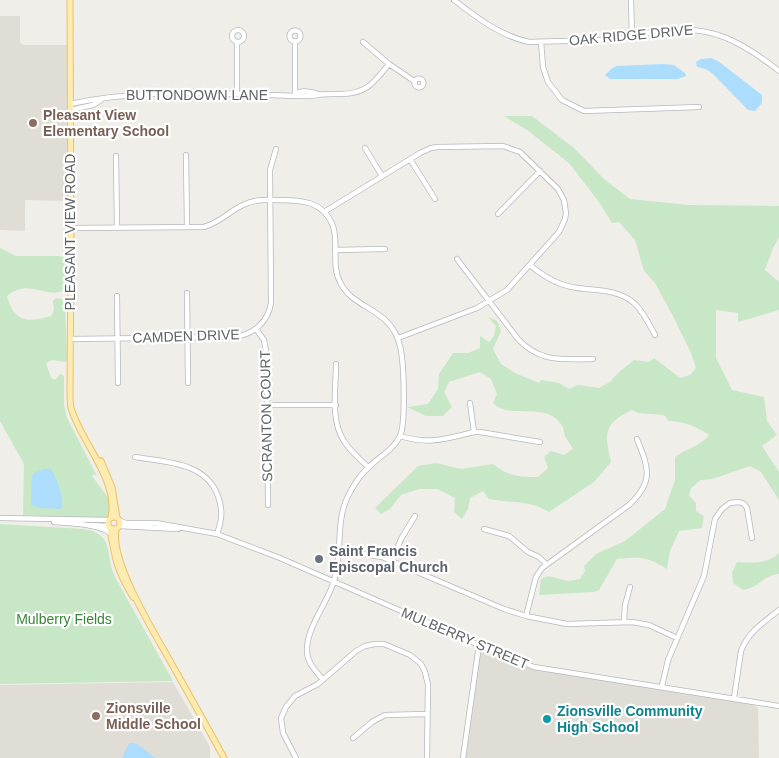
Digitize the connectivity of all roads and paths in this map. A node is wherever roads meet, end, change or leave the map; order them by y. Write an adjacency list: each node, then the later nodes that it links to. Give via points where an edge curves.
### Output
1 (70, 0): 15 (main road, PLEASANT VIEW ROAD)
2 (454, 0): 8 (street, OAK RIDGE DRIVE, via 517,40)
3 (631, 0): 4 (street)
4 (632, 36): 8 (street, OAK RIDGE DRIVE, via 615,40); 10 (street, OAK RIDGE DRIVE, via 680,29 701,30 732,39)
5 (295, 41): 13 (street)
6 (237, 42): 12 (street)
7 (363, 42): 9 (street)
8 (541, 42): 16 (street, via 548,82 562,100 584,111)
9 (389, 64): 11 (street); 13 (street, BUTTONDOWN LANE, via 369,87 356,93)
10 (779, 71)
11 (414, 81)
12 (237, 94): 13 (street, BUTTONDOWN LANE); 14 (street, BUTTONDOWN LANE, via 114,96)
13 (295, 94)
14 (102, 100): 15 (street, BUTTONDOWN LANE); 17 (street)
15 (70, 104): 17 (main road, PLEASANT VIEW ROAD)
16 (700, 107)
17 (70, 110): 30 (main road, PLEASANT VIEW ROAD)
18 (365, 148): 24 (street)
19 (276, 149): 26 (street, CAMDEN DRIVE, via 271,165)
20 (186, 155): 29 (street)
21 (116, 156): 31 (street)
22 (410, 159): 23 (street, via 438,147 503,146 520,152); 24 (street); 25 (street)
23 (540, 171): 28 (street); 35 (street, via 562,194 566,213 559,232)
24 (382, 176): 27 (street)
25 (435, 199)
26 (271, 200): 27 (street, via 305,200); 29 (street, via 244,204 213,224); 39 (street, CAMDEN DRIVE, via 271,303 266,318)
27 (324, 212): 33 (street, via 333,229)
28 (498, 214)
29 (187, 227): 31 (street)
30 (71, 228): 31 (street); 43 (main road, PLEASANT VIEW ROAD)
31 (117, 228)
32 (385, 249): 33 (street)
33 (335, 250): 42 (street, via 337,274 344,290 386,320)
34 (458, 259): 38 (street)
35 (530, 265): 38 (street, via 507,290); 40 (street, via 564,285 609,291 628,298 642,313)
36 (187, 293): 41 (street)
37 (117, 296): 44 (street)
38 (490, 302): 42 (street); 45 (street, via 518,339 535,353 550,359)
39 (256, 329): 41 (street, CAMDEN DRIVE, via 235,337); 51 (street, SCRANTON COURT, via 267,350)
40 (654, 335)
41 (187, 338): 44 (street, CAMDEN DRIVE); 48 (street)
42 (398, 338): 53 (street, via 402,353)
43 (71, 339): 44 (street, CAMDEN DRIVE); 62 (main road, PLEASANT VIEW ROAD, via 71,406 107,484)
44 (117, 339): 47 (street)
45 (593, 359)
46 (336, 364): 50 (street)
47 (118, 383)
48 (188, 383)
49 (470, 403): 52 (street)
50 (336, 404): 51 (street); 57 (street, via 340,435)
51 (268, 405): 58 (street, SCRANTON COURT)
52 (474, 432): 53 (street, via 435,442); 55 (street)
53 (400, 436): 57 (street, via 395,445)
54 (637, 439): 68 (street, via 648,469 646,482 636,498)
55 (540, 442)
56 (135, 457): 64 (street, via 186,466 207,478 215,488 222,509)
57 (368, 467): 66 (street, via 344,505)
58 (268, 505)
59 (415, 516): 67 (street)
60 (0, 518): 61 (street)
61 (43, 520): 62 (street); 62 (street, via 105,529)
62 (113, 524): 64 (street, MULBERRY STREET, via 194,529); 82 (main road, PLEASANT VIEW ROAD, via 124,573)
63 (484, 529): 68 (street, via 509,536)
64 (217, 534): 69 (street, MULBERRY STREET)
65 (752, 538): 74 (street, via 744,504 735,502 722,508 713,523 701,584)
66 (339, 550): 67 (street, via 366,553); 69 (street)
67 (392, 561): 72 (street)
68 (546, 564): 72 (street, via 536,577)
69 (334, 582): 75 (street, MULBERRY STREET); 76 (street, via 308,645 311,664)
70 (630, 587): 73 (street)
71 (779, 610): 78 (street, via 748,636 743,645)
72 (526, 616): 73 (street, via 567,624)
73 (624, 621): 74 (street, via 649,626)
74 (678, 638): 77 (street, via 668,660)
75 (479, 645): 77 (street, MULBERRY STREET, via 534,667); 85 (street)
76 (323, 680): 80 (street, via 361,648 374,644 388,646 410,654 423,668 428,685); 83 (street, via 295,696 282,714 283,734)
77 (662, 686): 78 (street, MULBERRY STREET)
78 (734, 698): 79 (street, MULBERRY STREET)
79 (779, 706)
80 (427, 714): 81 (street, via 385,715); 84 (street)
81 (352, 738)
82 (224, 758)
83 (296, 758)
84 (427, 758)
85 (463, 758)

